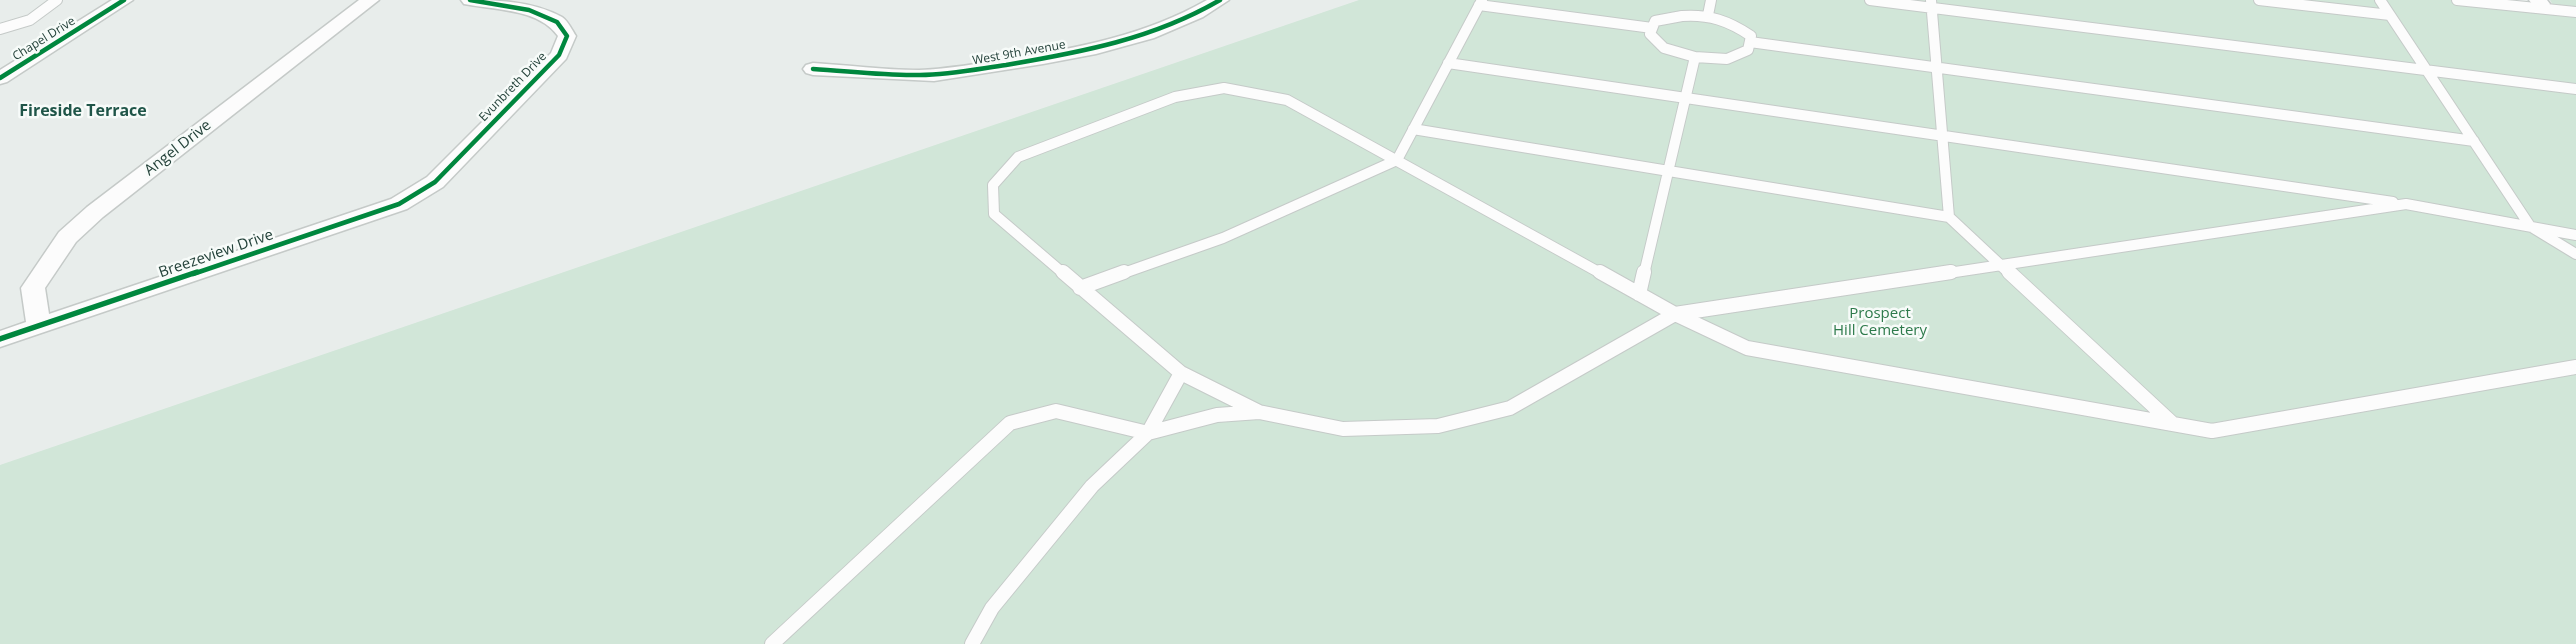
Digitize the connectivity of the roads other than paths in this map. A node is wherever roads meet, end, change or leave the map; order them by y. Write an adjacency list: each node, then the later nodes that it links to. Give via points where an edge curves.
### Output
1 (57, 0): 19 (lane, via 30,20)
2 (124, 0): 26 (street, Chapel Drive)
3 (370, 0): 44 (street, Angel Drive, via 67,237 33,288)
4 (470, 0): 34 (street, Evunbreth Drive, via 529,10 557,22 567,36 558,55)
5 (1220, 0): 24 (street, West 9th Avenue, via 1202,12 1122,42 975,71 933,75)
6 (1711, 0): 16 (lane)
7 (1870, 0): 14 (lane)
8 (2259, 0): 17 (lane)
9 (2380, 0): 17 (lane)
10 (2457, 0): 15 (lane)
11 (2497, 0): 12 (lane)
12 (2546, 1): 15 (lane)
13 (1480, 2): 18 (lane); 22 (lane)
14 (1932, 4): 23 (lane); 25 (lane)
15 (2572, 12)
16 (1708, 15): 18 (lane, via 1681,14 1655,21); 20 (lane, via 1734,23 1751,36)
17 (2390, 15): 25 (lane)
18 (1652, 28): 21 (lane, via 1650,34 1664,48)
19 (0, 29)
20 (1750, 42): 21 (lane, via 1748,50 1727,59); 23 (lane)
21 (1695, 57): 28 (lane)
22 (1448, 63): 28 (lane); 29 (lane)
23 (1937, 68): 30 (lane); 31 (lane)
24 (813, 70)
25 (2427, 71): 27 (lane); 31 (lane)
26 (0, 78)
27 (2576, 89)
28 (1685, 97): 30 (lane); 33 (lane)
29 (1413, 129): 32 (lane); 33 (lane)
30 (1943, 135): 35 (lane); 36 (lane)
31 (2474, 141): 37 (lane)
32 (1397, 160): 41 (lane, via 1224,238); 41 (lane, via 1287,100 1224,88 1175,97 1018,157 993,185 994,214); 42 (lane)
33 (1668, 171): 36 (lane); 42 (lane)
34 (435, 182): 44 (street, Breezeview Drive, via 399,204)
35 (2406, 204): 37 (lane); 40 (lane)
36 (1949, 217): 40 (lane)
37 (2530, 226): 38 (lane); 39 (lane)
38 (2576, 235)
39 (2576, 254)
40 (2002, 264): 43 (lane); 49 (lane)
41 (1080, 288): 47 (lane)
42 (1639, 294): 43 (lane)
43 (1675, 314): 48 (lane, via 1510,408 1438,426 1343,429); 49 (lane, via 1747,348)
44 (39, 326): 45 (street, Breezeview Drive)
45 (0, 338)
46 (2576, 367): 49 (lane, via 2212,431)
47 (1182, 373): 48 (lane); 50 (lane)
48 (1259, 412): 50 (lane, via 1217,415)
49 (2173, 424)
50 (1148, 433): 51 (lane, via 1056,411 1010,423); 52 (lane, via 1092,486 992,608)
51 (772, 644)
52 (972, 644)

